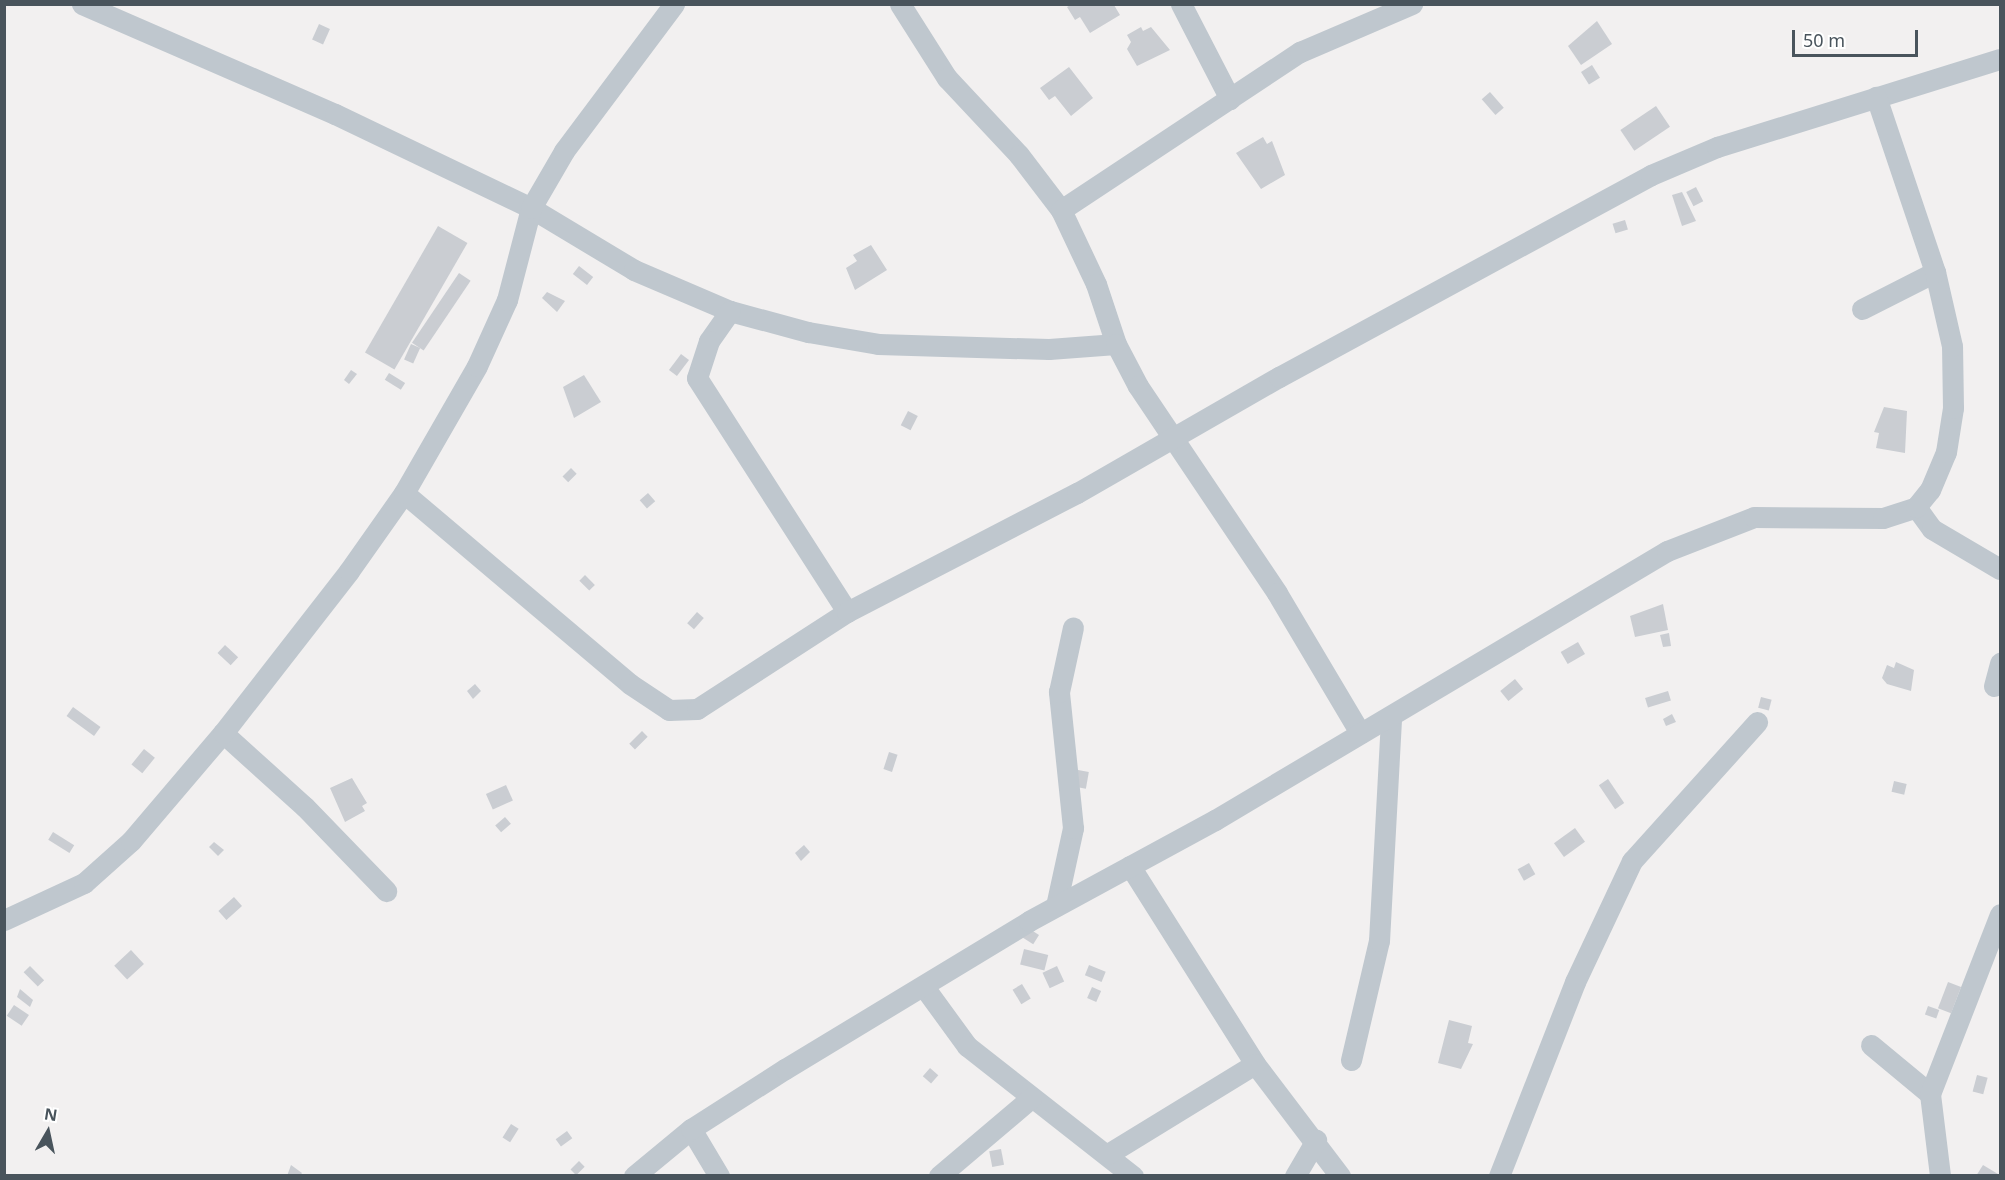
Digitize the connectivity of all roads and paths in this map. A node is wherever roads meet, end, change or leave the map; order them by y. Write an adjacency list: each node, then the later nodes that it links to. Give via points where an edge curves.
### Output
1 (82, 4): 9 (street, via 335,114)
2 (674, 4): 9 (street, via 564,151)
3 (900, 4): 10 (street, via 947,78 1019,155)
4 (1181, 4): 8 (street)
5 (1412, 4): 8 (street, via 1300,52)
6 (2001, 59): 7 (street)
7 (1876, 98): 11 (street); 15 (street, via 1717,147 1651,176)
8 (1230, 99): 10 (street)
9 (531, 208): 13 (street, via 634,270); 16 (street, via 522,258 503,310 477,366)
10 (1061, 210): 14 (street, via 1096,284)
11 (1935, 273): 12 (street); 17 (street, via 1953,346 1953,408 1938,473)
12 (1862, 309)
13 (730, 311): 14 (street, via 878,344 1049,349); 19 (street, via 709,341 697,378)
14 (1116, 345): 15 (street)
15 (1173, 437): 19 (street, via 1077,493); 26 (street, via 1277,592)
16 (404, 493): 19 (street, via 622,677 669,710 697,709); 25 (street)
17 (1916, 507): 18 (street, via 1932,530); 23 (street, via 1883,518 1754,517 1714,529 1667,551)
18 (2001, 569)
19 (847, 612)
20 (1073, 627): 29 (street, via 1059,692 1073,828)
21 (2001, 663): 22 (street)
22 (1994, 686)
23 (1391, 717): 26 (street); 34 (street, via 1379,941)
24 (1757, 722): 47 (street, via 1632,861 1575,982)
25 (223, 733): 28 (street, via 305,807); 31 (street, via 131,840 84,883)
26 (1360, 733): 27 (street)
27 (1130, 866): 29 (street); 35 (street)
28 (386, 891)
29 (1056, 906): 32 (street)
30 (2001, 914): 36 (street)
31 (4, 920)
32 (924, 987): 37 (street, via 967,1047); 38 (street)
33 (1871, 1045): 36 (street)
34 (1351, 1060)
35 (1255, 1064): 39 (street); 40 (street)
36 (1930, 1094): 48 (street)
37 (1031, 1098): 40 (street); 43 (street)
38 (692, 1129): 41 (street); 42 (street)
39 (1316, 1140): 45 (street); 46 (street)
40 (1108, 1154): 44 (street)
41 (634, 1176)
42 (719, 1176)
43 (939, 1176)
44 (1133, 1176)
45 (1296, 1176)
46 (1340, 1176)
47 (1499, 1176)
48 (1940, 1176)

